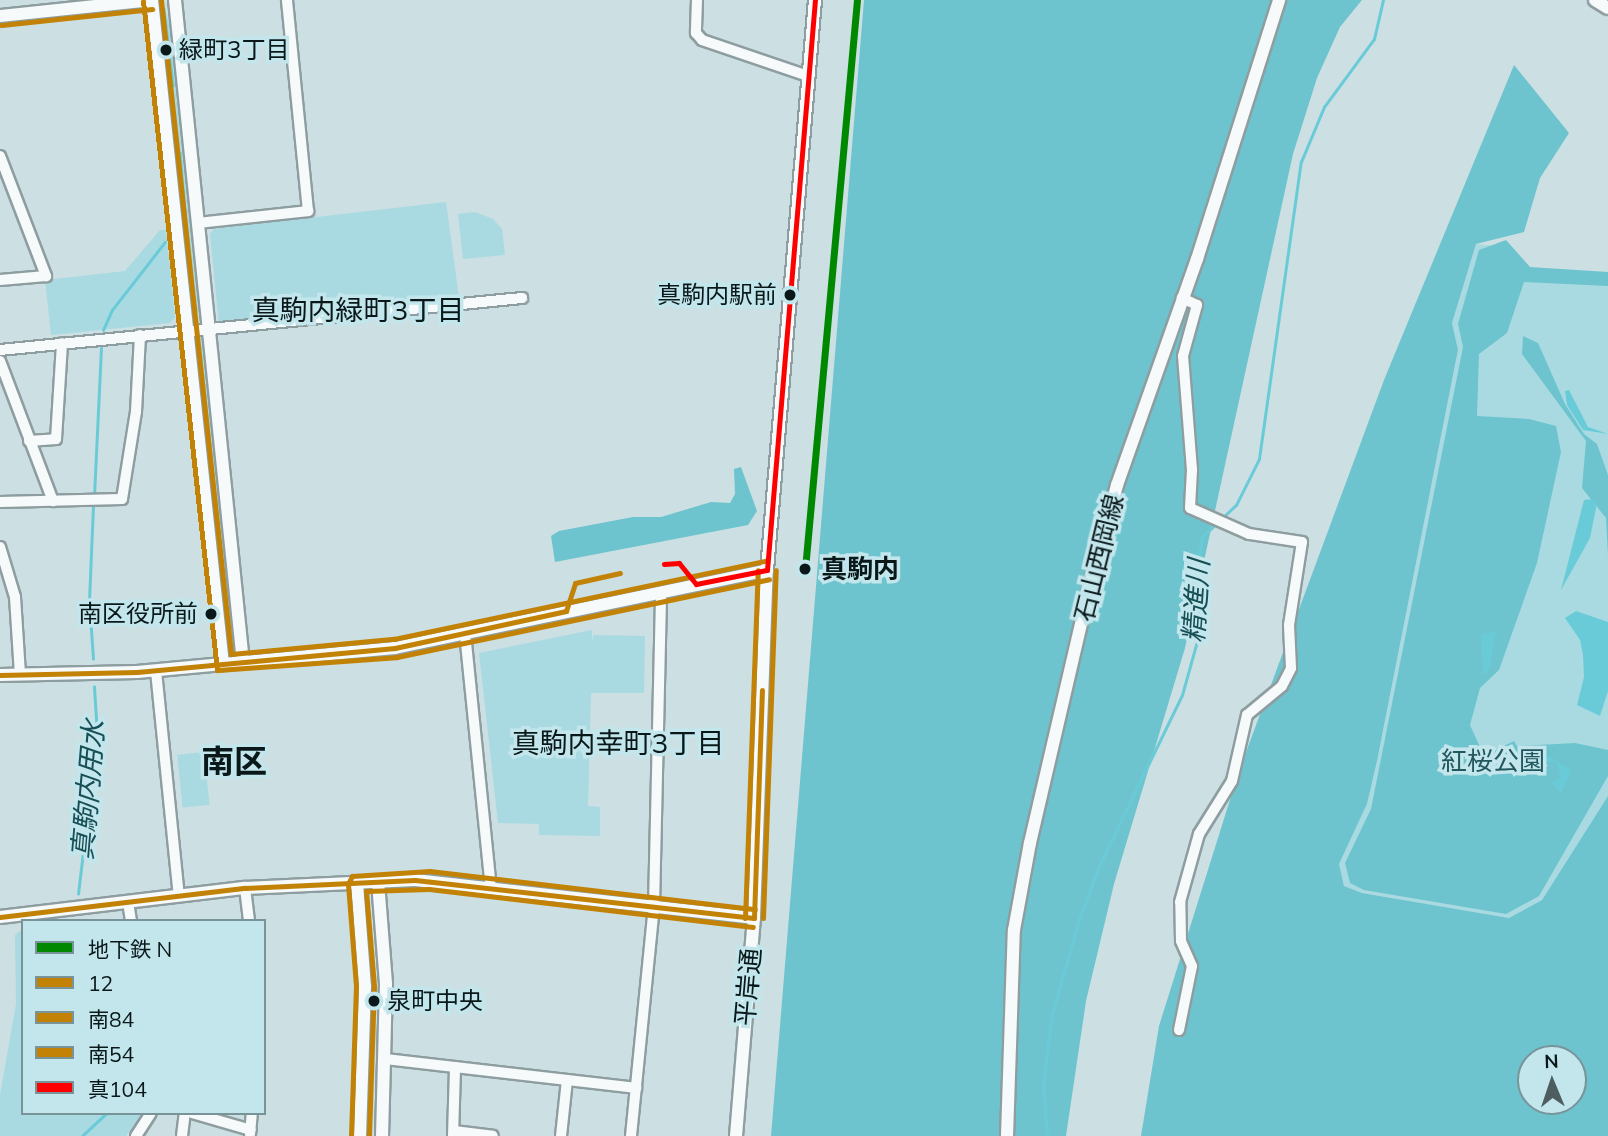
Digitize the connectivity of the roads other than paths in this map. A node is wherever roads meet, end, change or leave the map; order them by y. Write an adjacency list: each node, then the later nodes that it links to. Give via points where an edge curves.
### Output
1 (152, 0): 8 (street); 17 (street)
2 (175, 0): 13 (street)
3 (287, 0): 13 (street, via 308,211)
4 (697, 0): 11 (street, via 696,33 702,40)
5 (815, 0): 11 (street, 平岸通)
6 (1279, 0): 16 (street, 石山西岡線)
7 (1595, 0): 9 (street)
8 (66, 4): 10 (street)
9 (1608, 8)
10 (0, 16)
11 (808, 76): 27 (street, 平岸通)
12 (0, 156): 14 (street, via 46,276)
13 (198, 223): 18 (street)
14 (0, 280)
15 (522, 298): 18 (street)
16 (1182, 298): 46 (street, via 1197,305 1183,356 1192,470 1190,508 1260,537 1302,542 1289,625 1291,668 1282,687 1247,715 1231,781 1199,834 1180,902 1181,941 1192,966); 65 (street, 石山西岡線, via 1117,485 1030,843 1012,956)
17 (187, 330): 18 (street); 19 (street); 31 (street)
18 (209, 332): 30 (street)
19 (140, 335): 20 (street); 24 (street, via 136,412 122,499)
20 (62, 343): 21 (street); 23 (street, via 56,439)
21 (0, 350)
22 (0, 361): 23 (street)
23 (29, 441): 24 (street)
24 (53, 501): 25 (street)
25 (0, 502)
26 (0, 547): 34 (street, via 15,597)
27 (767, 570): 28 (street); 43 (street, 平岸通)
28 (661, 592): 29 (street); 41 (street)
29 (465, 633): 30 (street, via 396,648); 38 (street)
30 (243, 662): 31 (street)
31 (223, 664): 32 (street)
32 (156, 671): 34 (street); 39 (street)
33 (0, 675): 34 (street)
34 (20, 675)
35 (377, 882): 36 (street); 38 (street, via 429,880); 47 (street, via 386,984)
36 (357, 883): 37 (street); 59 (street, via 365,986)
37 (245, 888): 39 (street); 45 (street)
38 (491, 888): 41 (street)
39 (179, 896): 40 (street)
40 (128, 902): 42 (street); 44 (street)
41 (654, 906): 43 (street); 50 (street)
42 (0, 918)
43 (754, 918): 64 (street, 平岸通)
44 (131, 919)
45 (248, 919)
46 (1179, 1030)
47 (386, 1059): 48 (street); 60 (street)
48 (455, 1067): 49 (street); 56 (street)
49 (567, 1080): 50 (street); 62 (street)
50 (636, 1088): 63 (street)
51 (150, 1115): 57 (street)
52 (185, 1115): 58 (street)
53 (198, 1115): 55 (street)
54 (252, 1115): 55 (street)
55 (250, 1133)
56 (453, 1133): 61 (street)
57 (136, 1136)
58 (182, 1136)
59 (360, 1136)
60 (382, 1136)
61 (493, 1136)
62 (561, 1136)
63 (631, 1136)
64 (736, 1136)
65 (1007, 1136)

